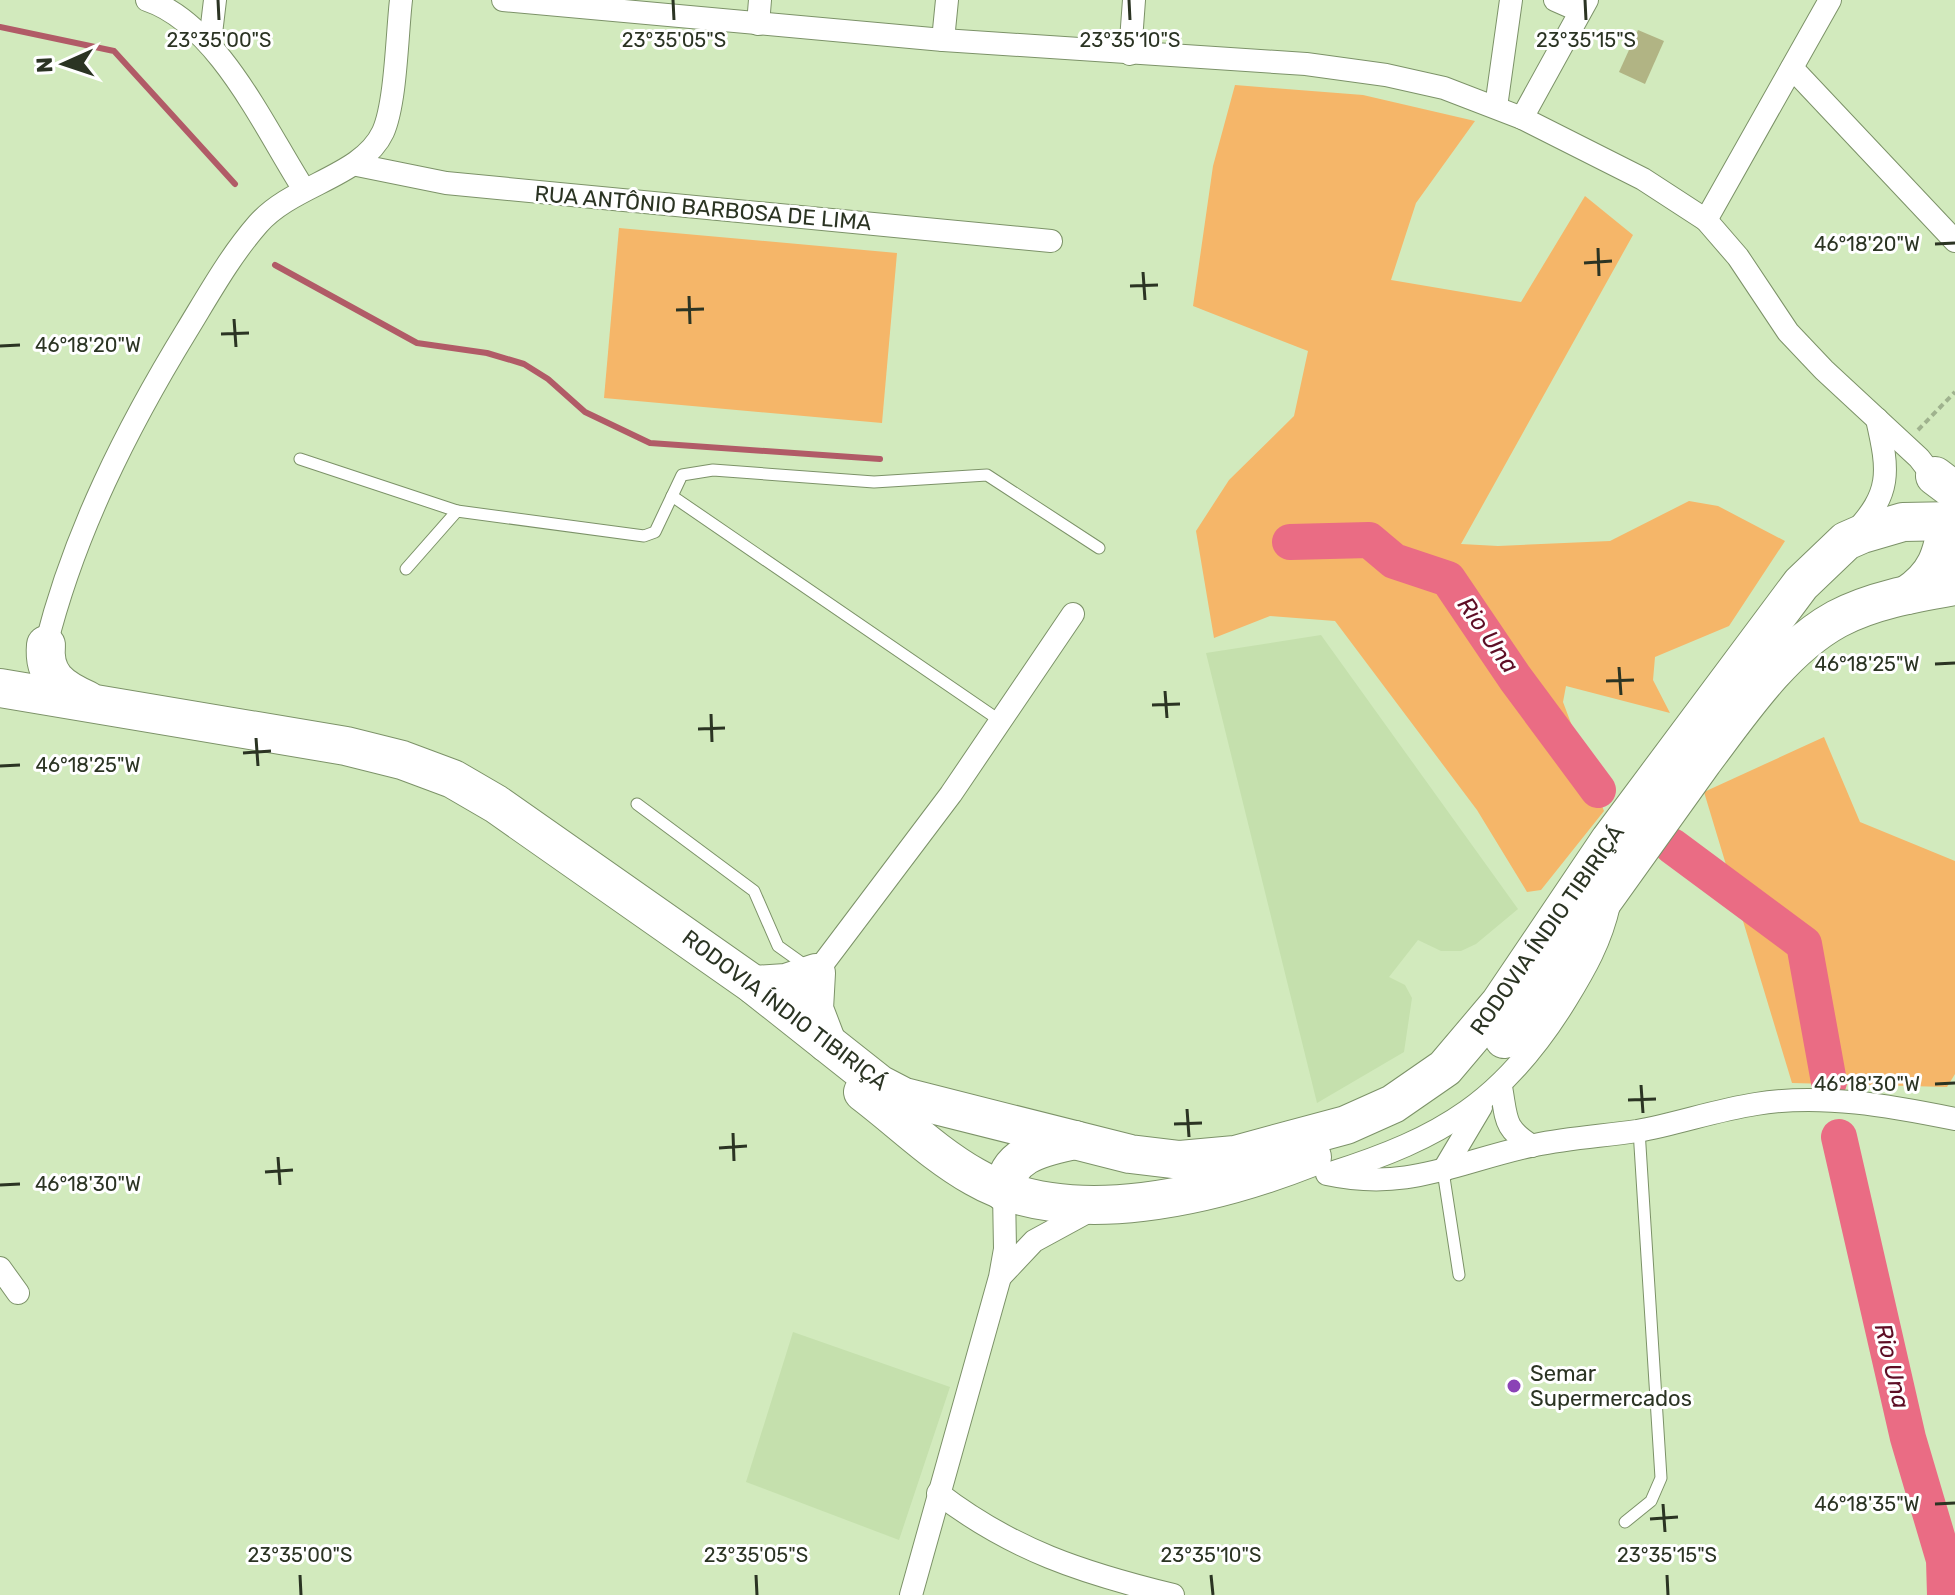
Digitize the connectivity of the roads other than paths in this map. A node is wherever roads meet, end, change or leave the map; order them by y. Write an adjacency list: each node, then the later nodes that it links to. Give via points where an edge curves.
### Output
1 (147, 0): 15 (street)
2 (215, 0): 15 (street)
3 (401, 0): 20 (street, via 384,131)
4 (503, 0): 11 (street)
5 (760, 0): 13 (street)
6 (947, 0): 14 (street)
7 (1134, 0): 16 (street)
8 (1511, 0): 18 (street)
9 (1555, 0): 12 (street)
10 (1830, 0): 17 (street)
11 (583, 4): 13 (street)
12 (1584, 6): 19 (street)
13 (758, 24): 14 (street)
14 (943, 40): 16 (street)
15 (210, 42): 21 (street)
16 (1130, 54): 18 (street, via 1373,73 1444,88)
17 (1792, 68): 22 (street); 24 (street)
18 (1496, 107): 19 (street)
19 (1522, 118): 22 (street, via 1643,179)
20 (357, 165): 21 (street); 23 (street, RUA ANTÔNIO BARBOSA DE LIMA, via 446,183)
21 (303, 188): 36 (street, via 259,222 226,265 157,379 98,497)
22 (1706, 220): 25 (street, via 1788,332)
23 (1051, 241)
24 (1955, 241)
25 (1877, 419): 28 (street, via 1904,444); 30 (street, via 1886,466 1884,492)
26 (300, 459): 29 (lane)
27 (672, 496): 29 (lane, via 655,532 644,536); 31 (lane, via 682,475 713,470 874,482 987,475); 41 (lane)
28 (1948, 502): 30 (highway, RODOVIA ÍNDIO TIBIRIÇÁ); 34 (highway, via 1937,567)
29 (457, 511): 32 (lane)
30 (1846, 541): 50 (highway, RODOVIA ÍNDIO TIBIRIÇÁ, via 1769,624 1610,840 1500,1003 1426,1083 1346,1125 1235,1155 1180,1160 1130,1154)
31 (1099, 548)
32 (406, 569)
33 (1955, 586): 34 (highway, RODOVIA ÍNDIO TIBIRIÇÁ)
34 (1907, 595): 43 (highway, RODOVIA ÍNDIO TIBIRIÇÁ, via 1836,620 1803,644 1734,719)
35 (1073, 614): 41 (street)
36 (46, 645): 37 (highway, via 28,665); 39 (highway, via 47,670 62,687)
37 (0, 677)
38 (0, 688): 39 (highway, RODOVIA ÍNDIO TIBIRIÇÁ)
39 (128, 710): 45 (highway, RODOVIA ÍNDIO TIBIRIÇÁ, via 346,746 453,779 586,864)
40 (0, 712): 55 (highway, RODOVIA ÍNDIO TIBIRIÇÁ, via 364,768 463,804 741,1001 973,1177)
41 (1002, 722): 44 (street)
42 (637, 804): 44 (lane, via 754,891 778,946)
43 (1612, 889): 47 (street, via 1602,934 1588,963 1551,1024); 54 (highway, RODOVIA ÍNDIO TIBIRIÇÁ, via 1496,1050 1448,1097 1388,1128)
44 (816, 973): 45 (highway, via 786,983); 46 (highway, via 814,1009)
45 (754, 985): 46 (highway, RODOVIA ÍNDIO TIBIRIÇÁ)
46 (827, 1043): 50 (highway, RODOVIA ÍNDIO TIBIRIÇÁ, via 904,1097)
47 (1493, 1093): 51 (street, via 1514,1135); 52 (street); 53 (street, via 1429,1136)
48 (1955, 1119): 49 (street, via 1801,1100 1757,1104)
49 (1639, 1130): 51 (street); 62 (lane, via 1661,1478 1651,1501)
50 (1078, 1139): 55 (highway, via 1024,1156 1004,1180)
51 (1532, 1146): 52 (street)
52 (1443, 1171): 53 (street, via 1362,1182); 58 (lane)
53 (1327, 1174): 54 (street)
54 (1247, 1182): 56 (highway, RODOVIA ÍNDIO TIBIRIÇÁ)
55 (1004, 1192): 56 (highway, RODOVIA ÍNDIO TIBIRIÇÁ, via 1037,1202); 59 (street)
56 (1103, 1204): 59 (street, via 1034,1241)
57 (0, 1268): 60 (street)
58 (1459, 1275)
59 (1000, 1277): 61 (street)
60 (18, 1293)
61 (938, 1493): 63 (street); 64 (street, via 996,1535 1060,1564)
62 (1625, 1522)
63 (911, 1595)
64 (1173, 1595)

